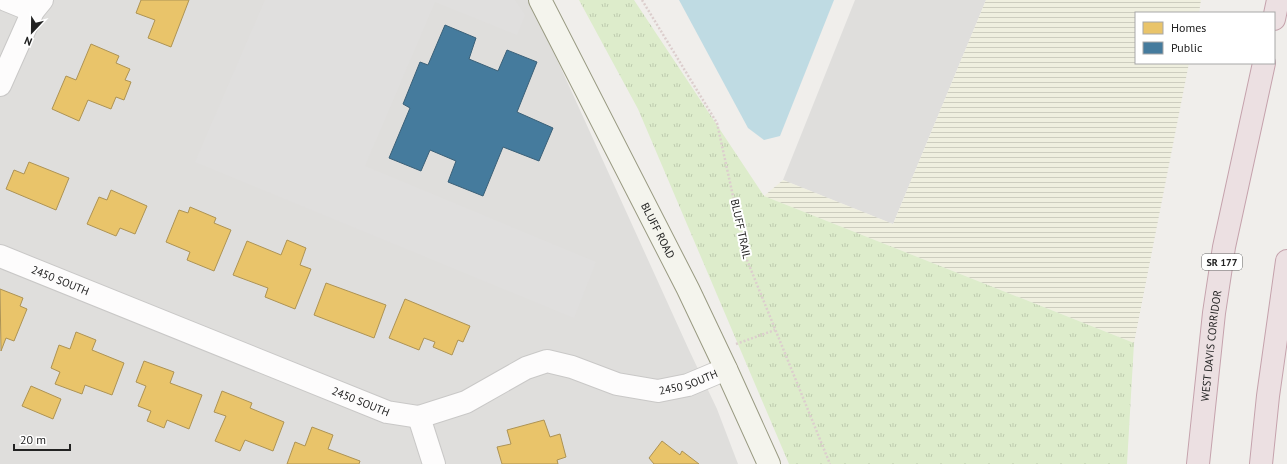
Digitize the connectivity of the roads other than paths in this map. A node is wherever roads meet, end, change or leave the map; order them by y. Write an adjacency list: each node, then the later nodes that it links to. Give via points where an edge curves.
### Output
1 (6, 0): 4 (street)
2 (540, 0): 10 (street, BLUFF ROAD)
3 (1278, 0): 5 (highway)
4 (37, 6): 7 (street)
5 (1275, 14)
6 (1264, 64): 14 (highway, WEST DAVIS CORRIDOR / SR 177, via 1224,247)
7 (0, 85)
8 (0, 256): 11 (street, 2450 SOUTH, via 387,412)
9 (1287, 261): 15 (highway)
10 (726, 368): 11 (street, 2450 SOUTH, via 688,385 658,391 617,384 572,367 547,361 526,368 466,402); 13 (street, BLUFF ROAD)
11 (419, 416): 12 (street)
12 (434, 464)
13 (769, 464)
14 (1198, 464)
15 (1261, 464)

